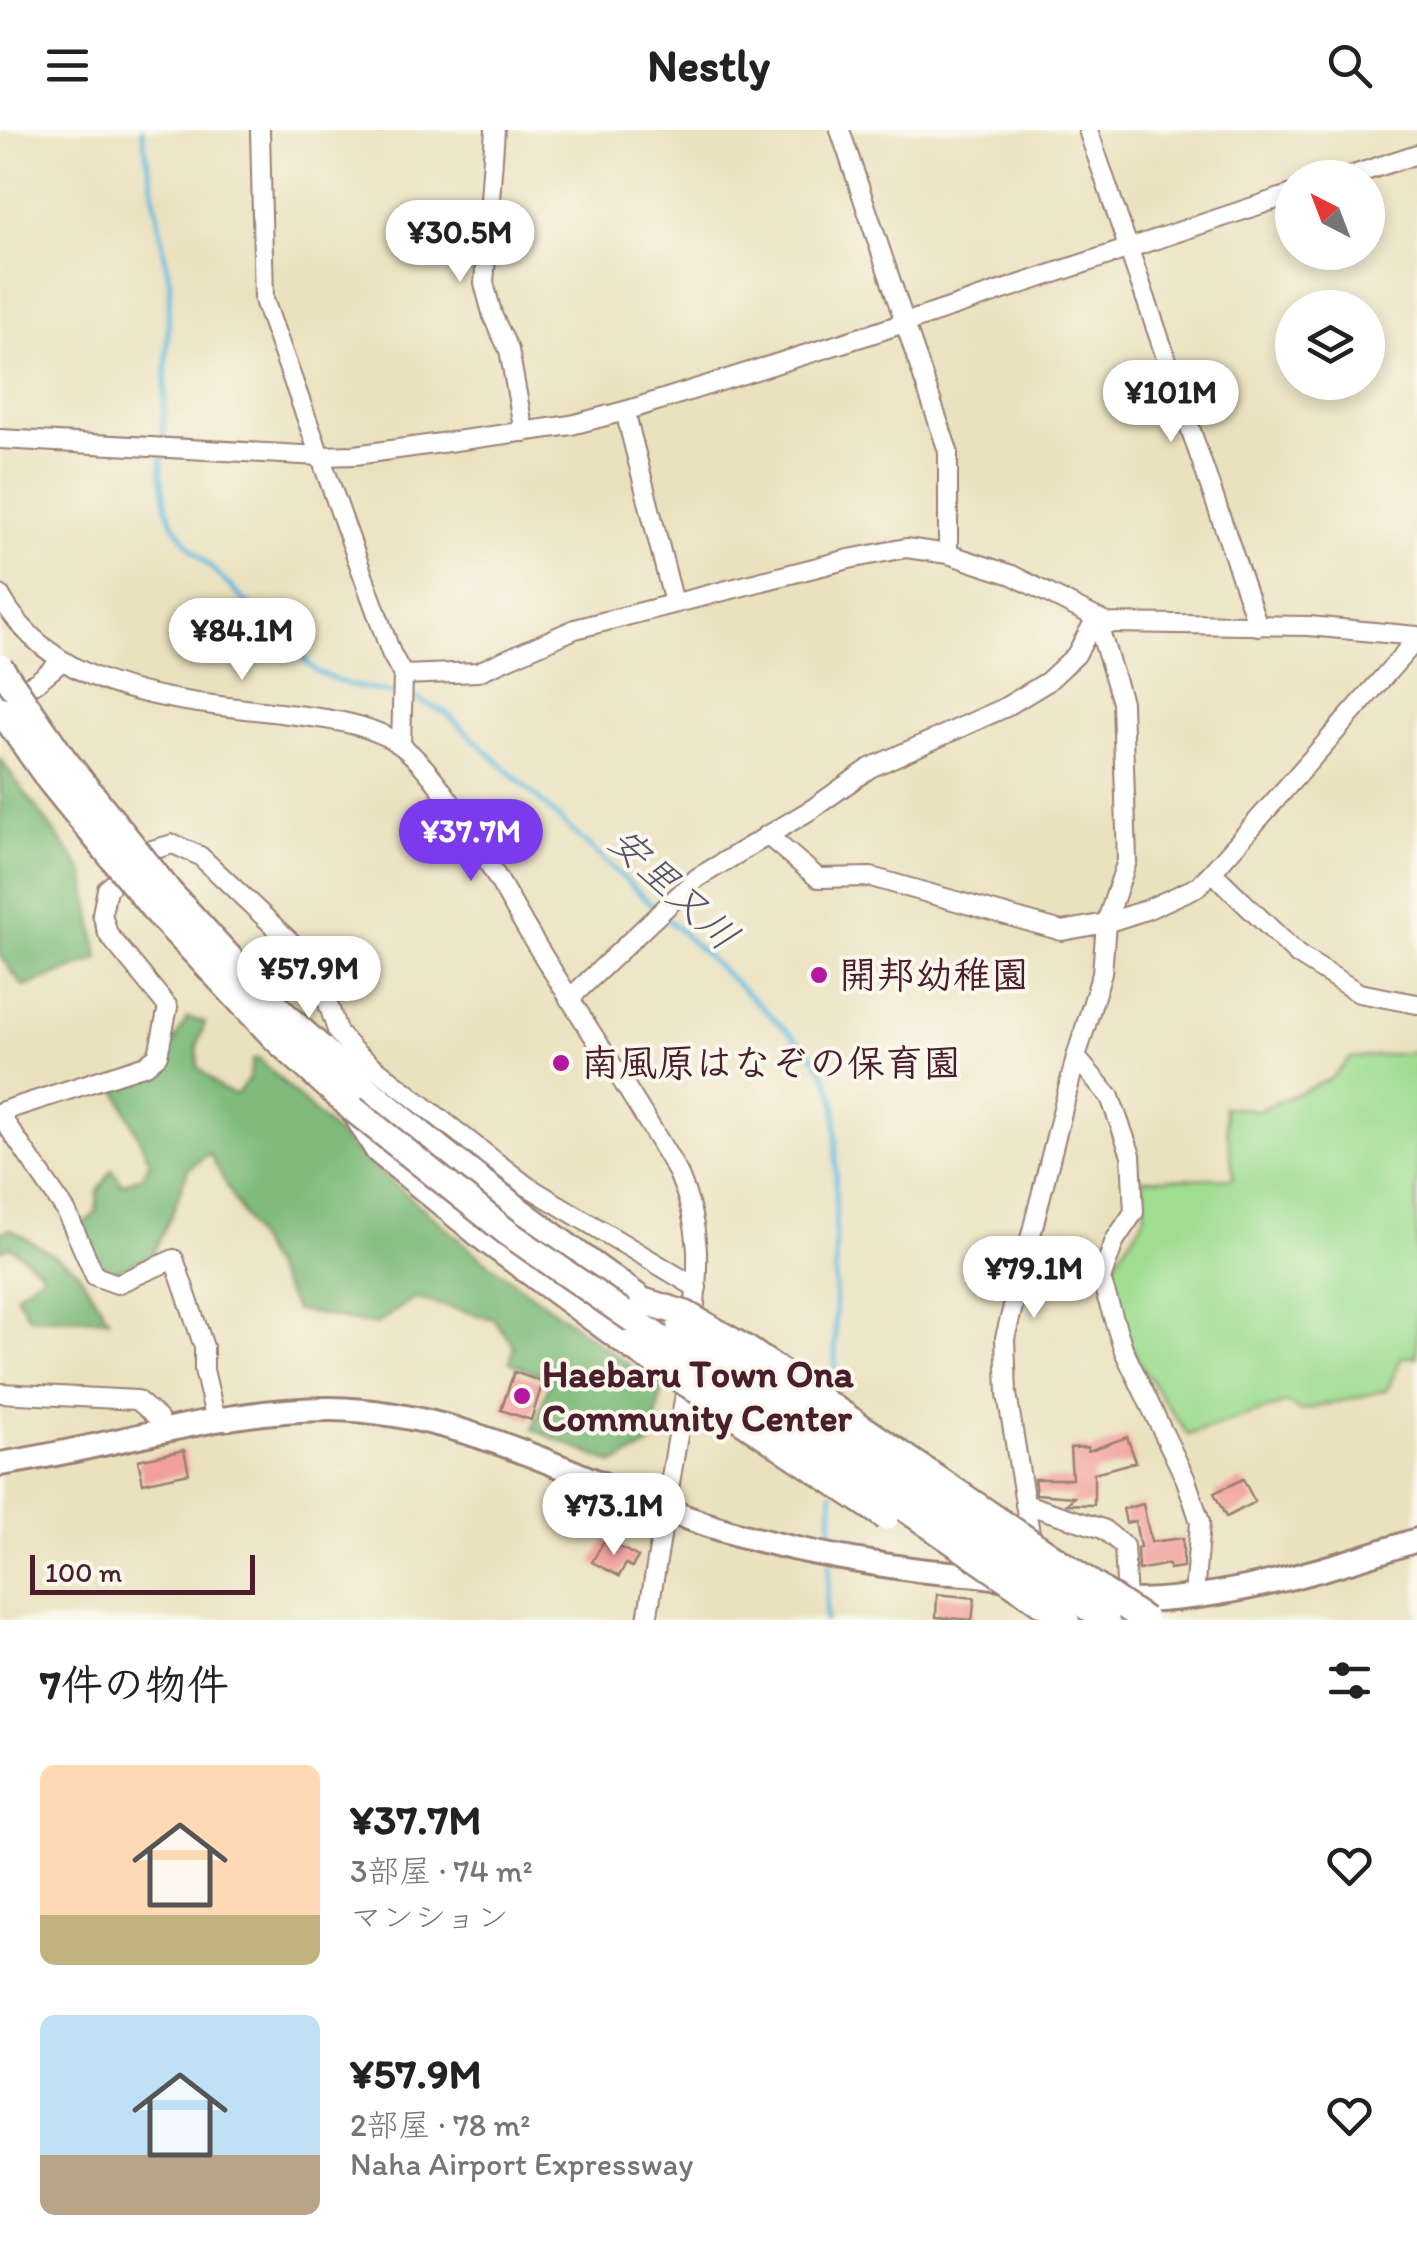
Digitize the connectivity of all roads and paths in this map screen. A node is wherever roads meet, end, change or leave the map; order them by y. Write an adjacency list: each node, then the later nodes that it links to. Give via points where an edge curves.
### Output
1 (260, 130): 13 (street, via 264,300)
2 (495, 130): 11 (street, via 484,282 509,350)
3 (840, 130): 9 (street)
4 (1088, 130): 8 (street)
5 (1417, 154): 6 (street)
6 (1385, 165)
7 (1275, 200): 8 (street)
8 (1128, 248): 9 (street); 18 (street)
9 (907, 322): 10 (street); 14 (street, via 948,450)
10 (625, 411): 11 (street); 16 (street)
11 (524, 432): 13 (street)
12 (0, 439): 13 (street)
13 (321, 456): 22 (street)
14 (948, 554): 16 (street, via 906,548); 17 (street, via 1012,575)
15 (0, 596): 20 (street)
16 (674, 603): 22 (street, via 575,629 478,672)
17 (1096, 618): 18 (street); 26 (street, via 1076,655 1046,682 870,768); 29 (street, via 1122,702 1127,842 1127,862)
18 (1258, 626): 19 (street)
19 (1417, 637): 27 (street)
20 (61, 662): 23 (street); 25 (street, via 151,694 318,718)
21 (0, 667): 28 (highway, bridge)
22 (402, 674): 25 (street)
23 (0, 699)
24 (0, 709): 28 (highway, bridge, via 50,782)
25 (401, 746): 30 (street, via 463,825)
26 (767, 834): 29 (street, via 818,878 871,876 1062,932); 30 (street, via 697,878)
27 (1212, 872): 29 (street, via 1196,887); 31 (street, via 1298,955 1359,993)
28 (161, 900): 33 (highway, via 276,1039); 36 (highway, via 415,1130)
29 (1106, 923): 32 (street, via 1102,973)
30 (569, 999): 35 (street, via 678,1173 698,1240)
31 (1417, 1004)
32 (1076, 1057): 41 (street, via 1005,1338); 45 (street, via 1110,1097 1131,1155 1134,1212 1101,1280 1124,1351 1200,1522)
33 (353, 1110): 48 (highway, bridge, via 378,1150 578,1309); 50 (highway, bridge, via 508,1233)
34 (0, 1114): 35 (street, via 146,1065 158,1055 168,1008 108,934 102,914 107,889 152,850 173,844 200,856 315,965 338,1032 356,1053 527,1186); 38 (street, via 66,1211 95,1276 117,1284 174,1259 204,1346 214,1412)
35 (697, 1288): 42 (street)
36 (643, 1301): 46 (highway, bridge, via 686,1314 748,1350); 51 (highway, bridge)
37 (0, 1393): 39 (street, via 137,1400 158,1418)
38 (228, 1420): 39 (main road); 42 (main road, via 330,1409 394,1416 486,1439)
39 (162, 1432): 40 (main road)
40 (0, 1464)
41 (1025, 1504): 44 (street); 46 (street, via 1103,1529 1124,1546)
42 (665, 1510): 44 (main road, via 858,1561); 47 (street)
43 (1417, 1540): 45 (main road, via 1278,1581)
44 (1046, 1590): 46 (main road); 49 (street)
45 (1194, 1596): 46 (main road)
46 (1136, 1611)
47 (647, 1620)
48 (1039, 1620)
49 (1054, 1620)
50 (1066, 1620)
51 (1106, 1620)

